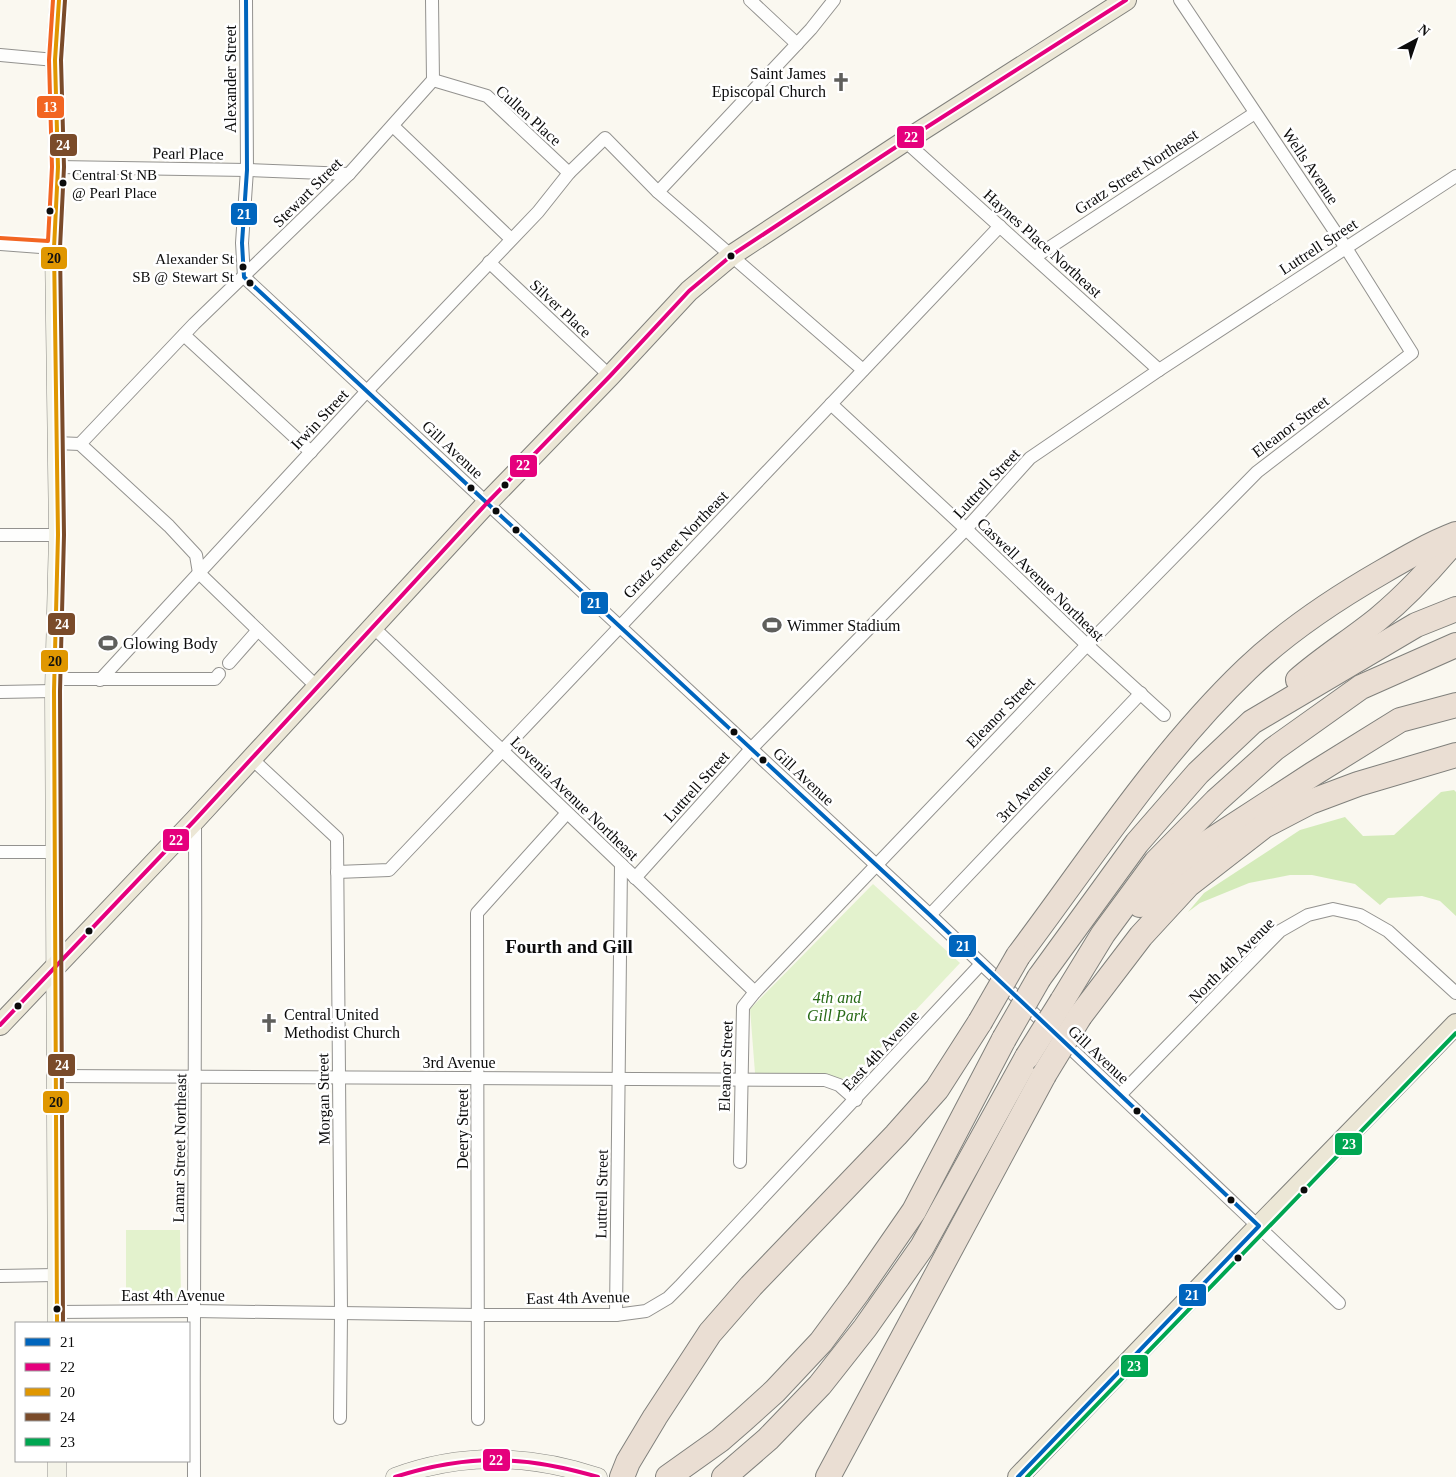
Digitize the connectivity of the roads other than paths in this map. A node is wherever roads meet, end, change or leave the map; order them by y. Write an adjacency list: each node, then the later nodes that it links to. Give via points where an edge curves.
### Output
1 (59, 0): 10 (main road)
2 (246, 0): 16 (street, Alexander Street)
3 (432, 0): 11 (street)
4 (750, 0): 8 (street)
5 (834, 0): 8 (street)
6 (1126, 0): 14 (main road)
7 (1180, 0): 12 (street, Wells Avenue)
8 (797, 44): 20 (street)
9 (0, 55): 10 (street)
10 (55, 60): 15 (main road)
11 (433, 80): 13 (street, Stewart Street); 17 (street, Cullen Place, via 487,96)
12 (1255, 113): 25 (street, Wells Avenue); 27 (street, Gratz Street Northeast)
13 (393, 126): 18 (street, Stewart Street); 22 (street)
14 (905, 141): 21 (street, Haynes Place Northeast); 26 (main road)
15 (58, 167): 16 (street, Pearl Place); 24 (main road)
16 (247, 170): 18 (street, Pearl Place); 29 (street, Alexander Street, via 242,243)
17 (569, 173): 20 (street, Irwin Street, via 605,138); 22 (street, Irwin Street)
18 (348, 174): 29 (street, Stewart Street)
19 (1456, 176): 25 (street, Luttrell Street)
20 (658, 192): 26 (street)
21 (1000, 226): 27 (street, Haynes Place Northeast); 32 (street, Gratz Street Northeast)
22 (511, 239): 28 (street, Irwin Street)
23 (0, 244): 24 (street)
24 (54, 248): 37 (main road)
25 (1346, 248): 31 (street, Wells Avenue); 33 (street, Luttrell Street)
26 (732, 255): 32 (street); 34 (main road, via 689,291)
27 (1035, 257): 33 (street, Haynes Place Northeast)
28 (489, 262): 34 (street, Silver Place); 35 (street, Irwin Street)
29 (244, 277): 30 (street, Stewart Street); 35 (street, Gill Avenue)
30 (184, 335): 38 (street, Stewart Street); 39 (street)
31 (1412, 353): 51 (street, Eleanor Street, via 1257,472)
32 (863, 370): 36 (street, Gratz Street Northeast)
33 (1159, 370): 41 (street, Luttrell Street, via 1030,458)
34 (610, 376): 40 (main road)
35 (367, 391): 39 (street, Irwin Street); 40 (street, Gill Avenue)
36 (831, 404): 41 (street, Caswell Avenue Northeast); 48 (street, Gratz Street Northeast)
37 (56, 443): 38 (street); 44 (main road)
38 (80, 444): 46 (street, via 196,555)
39 (311, 452): 46 (street, Irwin Street)
40 (487, 503): 48 (street, Gill Avenue); 49 (main road)
41 (966, 529): 51 (street, Caswell Avenue Northeast); 63 (street, Luttrell Street)
42 (1456, 534): 109 (highway, bridge, via 1432,543 1358,586 1280,640 1247,670 1159,766 1018,956 980,1022 931,1096 710,1333 651,1424)
43 (0, 535): 44 (street)
44 (58, 536): 56 (main road)
45 (1456, 539): 62 (highway, via 1408,593 1304,675)
46 (199, 573): 50 (street); 55 (street, Irwin Street)
47 (1456, 608): 62 (highway, via 1416,625)
48 (619, 626): 63 (street, Gill Avenue); 64 (street, Gratz Street Northeast)
49 (374, 627): 57 (main road); 64 (street, Lovenia Avenue Northeast)
50 (258, 630): 53 (street); 57 (street)
51 (1087, 645): 59 (street, Caswell Avenue Northeast); 72 (street, Eleanor Street)
52 (1456, 645): 78 (highway, via 1361,687 1267,756 1216,801 1156,862 1103,934)
53 (230, 663)
54 (219, 674): 55 (street, via 215,679)
55 (100, 680): 56 (street)
56 (54, 685): 58 (street); 70 (main road)
57 (317, 687): 66 (main road)
58 (0, 692)
59 (1141, 693): 61 (street, Caswell Avenue Northeast); 75 (street, 3rd Avenue)
60 (1456, 706): 78 (highway, via 1400,720 1193,852 1137,908)
61 (1164, 715)
62 (1252, 722): 104 (highway, bridge, via 1198,774 1138,843 1039,978 914,1211 821,1342 775,1391 720,1440)
63 (751, 749): 72 (street, Gill Avenue); 74 (street, Luttrell Street)
64 (502, 750): 67 (street, Lovenia Avenue Northeast); 73 (street, Gratz Street Northeast, via 389,870)
65 (1456, 755): 111 (highway, bridge, via 1358,784 1310,802 1264,826 1188,885 1141,936 1080,1016 1044,1075)
66 (250, 758): 68 (main road); 73 (street, Morgan Street, via 337,838)
67 (567, 813): 71 (street, Lovenia Avenue Northeast); 86 (street, Deery Street, via 478,914)
68 (195, 820): 77 (main road); 84 (street, Lamar Street Northeast)
69 (0, 852): 70 (street)
70 (55, 852): 77 (main road)
71 (621, 864): 74 (street, Lovenia Avenue Northeast); 87 (street, Luttrell Street)
72 (875, 865): 75 (street, Gill Avenue); 79 (street, Eleanor Street)
73 (338, 872): 85 (street, Morgan Street)
74 (635, 878): 79 (street, Lovenia Avenue Northeast)
75 (930, 915): 76 (street, Gill Avenue)
76 (981, 964): 89 (street, Gill Avenue); 90 (street, East 4th Avenue)
77 (55, 966): 82 (main road); 83 (main road)
78 (1081, 972): 110 (highway, bridge, via 1027,1058 922,1247 865,1328 820,1385 768,1439)
79 (755, 992): 88 (street, Eleanor Street, via 743,1007)
80 (1456, 993): 89 (street, North 4th Avenue, via 1388,931 1360,915 1333,909 1308,915 1280,931)
81 (1456, 1024): 92 (main road)
82 (0, 1025)
83 (56, 1076): 84 (street, 3rd Avenue); 93 (main road)
84 (196, 1077): 85 (street, 3rd Avenue); 96 (street, Lamar Street Northeast)
85 (339, 1078): 86 (street, 3rd Avenue); 97 (street, Morgan Street)
86 (478, 1079): 87 (street, 3rd Avenue); 98 (street, Deery Street)
87 (619, 1080): 88 (street, 3rd Avenue); 99 (street, Luttrell Street)
88 (741, 1080): 90 (street, 3rd Avenue, via 825,1080 839,1085); 91 (street, Eleanor Street)
89 (1120, 1095): 92 (street, Gill Avenue)
90 (856, 1100): 99 (street, East 4th Avenue, via 668,1298 646,1311)
91 (740, 1162)
92 (1259, 1226): 95 (street, Gill Avenue); 112 (main road)
93 (55, 1275): 94 (street); 100 (main road)
94 (0, 1276)
95 (1339, 1303)
96 (193, 1311): 97 (street, East 4th Avenue); 100 (street, East 4th Avenue); 106 (street, Lamar Street Northeast)
97 (342, 1313): 98 (street, East 4th Avenue); 101 (street, Morgan Street)
98 (478, 1315): 99 (street, East 4th Avenue); 102 (street, Deery Street)
99 (616, 1315)
100 (56, 1318)
101 (340, 1418)
102 (478, 1419)
103 (57, 1462): 105 (main road)
104 (677, 1471)
105 (57, 1477)
106 (194, 1477)
107 (395, 1477): 108 (main road, via 463,1460 552,1464)
108 (598, 1477)
109 (622, 1477)
110 (724, 1477)
111 (828, 1477)
112 (1018, 1477)

